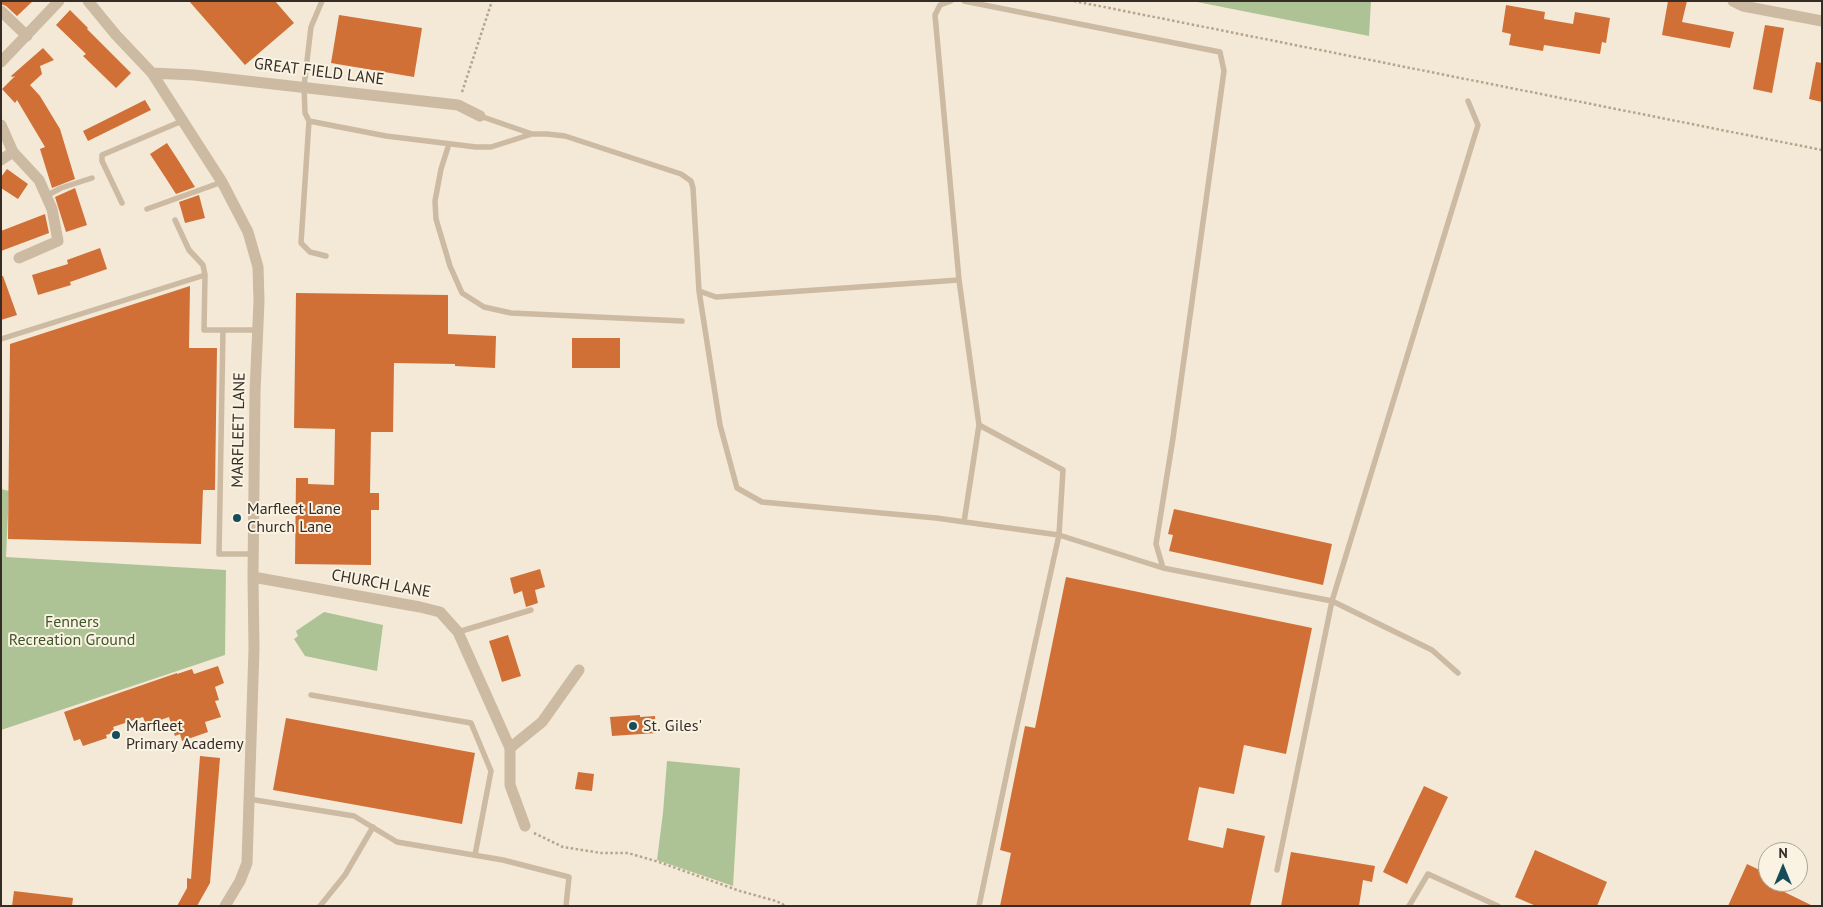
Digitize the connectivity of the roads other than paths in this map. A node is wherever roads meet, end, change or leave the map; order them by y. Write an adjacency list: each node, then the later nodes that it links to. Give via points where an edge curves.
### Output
1 (59, 1): 9 (street)
2 (88, 1): 11 (street, MARFLEET LANE)
3 (322, 1): 12 (lane, via 311,27)
4 (951, 1): 31 (lane, via 940,5 934,15)
5 (964, 1): 41 (lane, via 1220,52 1224,71 1156,544)
6 (1733, 1): 8 (street, via 1743,6)
7 (1, 11): 9 (street)
8 (1822, 21)
9 (26, 36): 10 (street)
10 (1, 62)
11 (152, 73): 12 (street, GREAT FIELD LANE); 15 (street, MARFLEET LANE)
12 (304, 86): 14 (street, GREAT FIELD LANE, via 458,105); 16 (lane, via 305,113)
13 (1468, 101): 43 (lane, via 1478,125)
14 (480, 116): 18 (lane)
15 (182, 121): 23 (street, MARFLEET LANE); 25 (lane, via 102,155)
16 (309, 122): 19 (lane); 28 (lane, via 301,243 310,252)
17 (1, 125): 20 (street)
18 (532, 134): 19 (lane, via 491,147); 32 (lane, via 565,136 681,174 691,181)
19 (449, 144): 33 (lane, via 435,201 436,219 462,293 484,307 511,313)
20 (14, 152): 21 (street); 24 (street, via 39,180)
21 (1, 160)
22 (92, 178): 24 (lane)
23 (222, 182): 26 (lane); 35 (street, MARFLEET LANE, via 248,232 258,267)
24 (46, 196): 29 (street, via 58,241)
25 (122, 204)
26 (147, 209)
27 (175, 220): 30 (lane, via 189,250 203,265)
28 (326, 256)
29 (19, 258)
30 (205, 275): 34 (lane, via 204,330); 36 (lane)
31 (959, 280): 32 (lane, via 716,297); 37 (lane)
32 (699, 291): 38 (lane, via 720,425 737,488 762,502)
33 (682, 321)
34 (223, 330): 35 (lane); 40 (lane, via 219,554)
35 (258, 330): 40 (street, MARFLEET LANE)
36 (1, 339)
37 (979, 425): 38 (lane); 39 (lane, via 1063,470)
38 (964, 522): 39 (lane)
39 (1059, 534): 41 (lane); 58 (lane)
40 (253, 554): 42 (street, MARFLEET LANE)
41 (1163, 568): 43 (lane)
42 (253, 577): 45 (street, CHURCH LANE, via 440,612); 50 (street, MARFLEET LANE)
43 (1332, 601): 47 (lane, via 1432,650); 54 (lane)
44 (531, 610): 45 (lane)
45 (458, 632): 49 (street, CHURCH LANE)
46 (579, 670): 49 (street, via 542,722)
47 (1458, 673)
48 (311, 695): 53 (lane, via 471,723 490,771)
49 (510, 748): 51 (street, CHURCH LANE, via 510,785)
50 (249, 799): 52 (lane, via 354,816); 55 (street, MARFLEET LANE, via 247,863)
51 (525, 826)
52 (373, 828): 53 (lane, via 397,842); 56 (lane, via 345,875)
53 (475, 855): 57 (lane, via 569,877)
54 (1277, 870)
55 (225, 906)
56 (320, 906)
57 (566, 906)
58 (979, 906)
59 (1409, 906): 60 (lane, via 1428,874)
60 (1498, 906)

